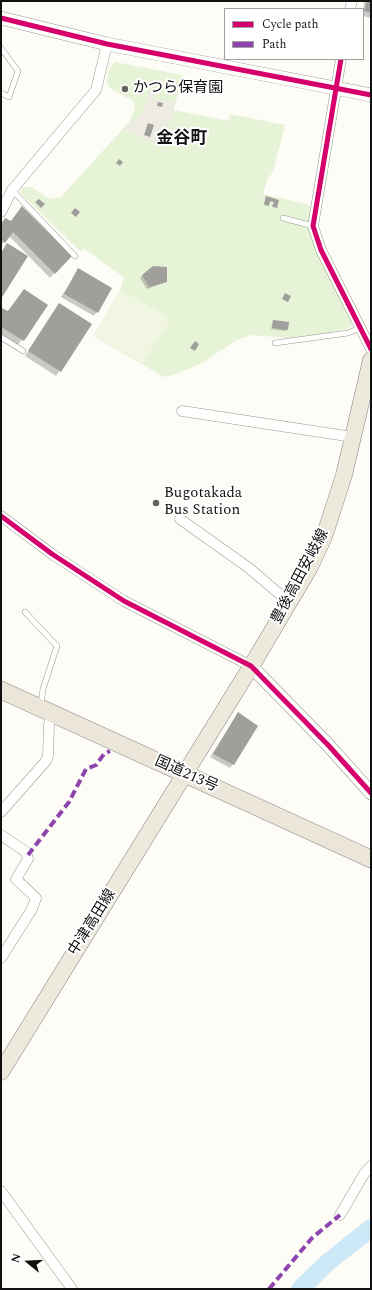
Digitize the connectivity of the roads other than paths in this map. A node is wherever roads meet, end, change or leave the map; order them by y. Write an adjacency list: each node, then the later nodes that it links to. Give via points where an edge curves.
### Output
1 (1, 18): 2 (street)
2 (107, 44): 5 (street); 8 (street, via 96,90)
3 (1, 48): 6 (lane, via 18,71 8,97)
4 (341, 60): 5 (street)
5 (335, 89): 7 (street); 11 (street)
6 (1, 93)
7 (371, 95)
8 (12, 190): 9 (street); 12 (lane)
9 (2, 205)
10 (283, 218): 11 (lane)
11 (313, 226): 13 (street, via 321,250)
12 (76, 256)
13 (360, 328): 15 (lane, via 343,334); 16 (street)
14 (1, 337): 17 (lane)
15 (275, 343)
16 (371, 349)
17 (23, 350)
18 (371, 360): 20 (main road, 豊後高田安岐線)
19 (182, 411): 20 (street)
20 (353, 437): 23 (main road, 豊後高田安岐線, via 324,537)
21 (1, 516): 25 (street, via 52,554 124,601)
22 (180, 519): 23 (street, via 249,568)
23 (290, 603): 25 (main road, 豊後高田安岐線)
24 (25, 612): 27 (lane, via 57,646 43,689)
25 (252, 666): 28 (main road, 豊後高田安岐線); 29 (street)
26 (1, 690): 27 (highway, 国道213号)
27 (46, 711): 28 (highway, 国道213号); 30 (street, via 49,725 46,761)
28 (185, 775): 32 (highway, 国道213号); 34 (main road, 中津高田線)
29 (371, 793)
30 (1, 812)
31 (1, 834): 33 (street, via 26,852 28,858 16,879 36,898 32,909)
32 (371, 859)
33 (1, 958)
34 (1, 1072)
35 (371, 1166): 37 (street)
36 (1, 1190): 38 (street)
37 (340, 1215)
38 (72, 1289)

